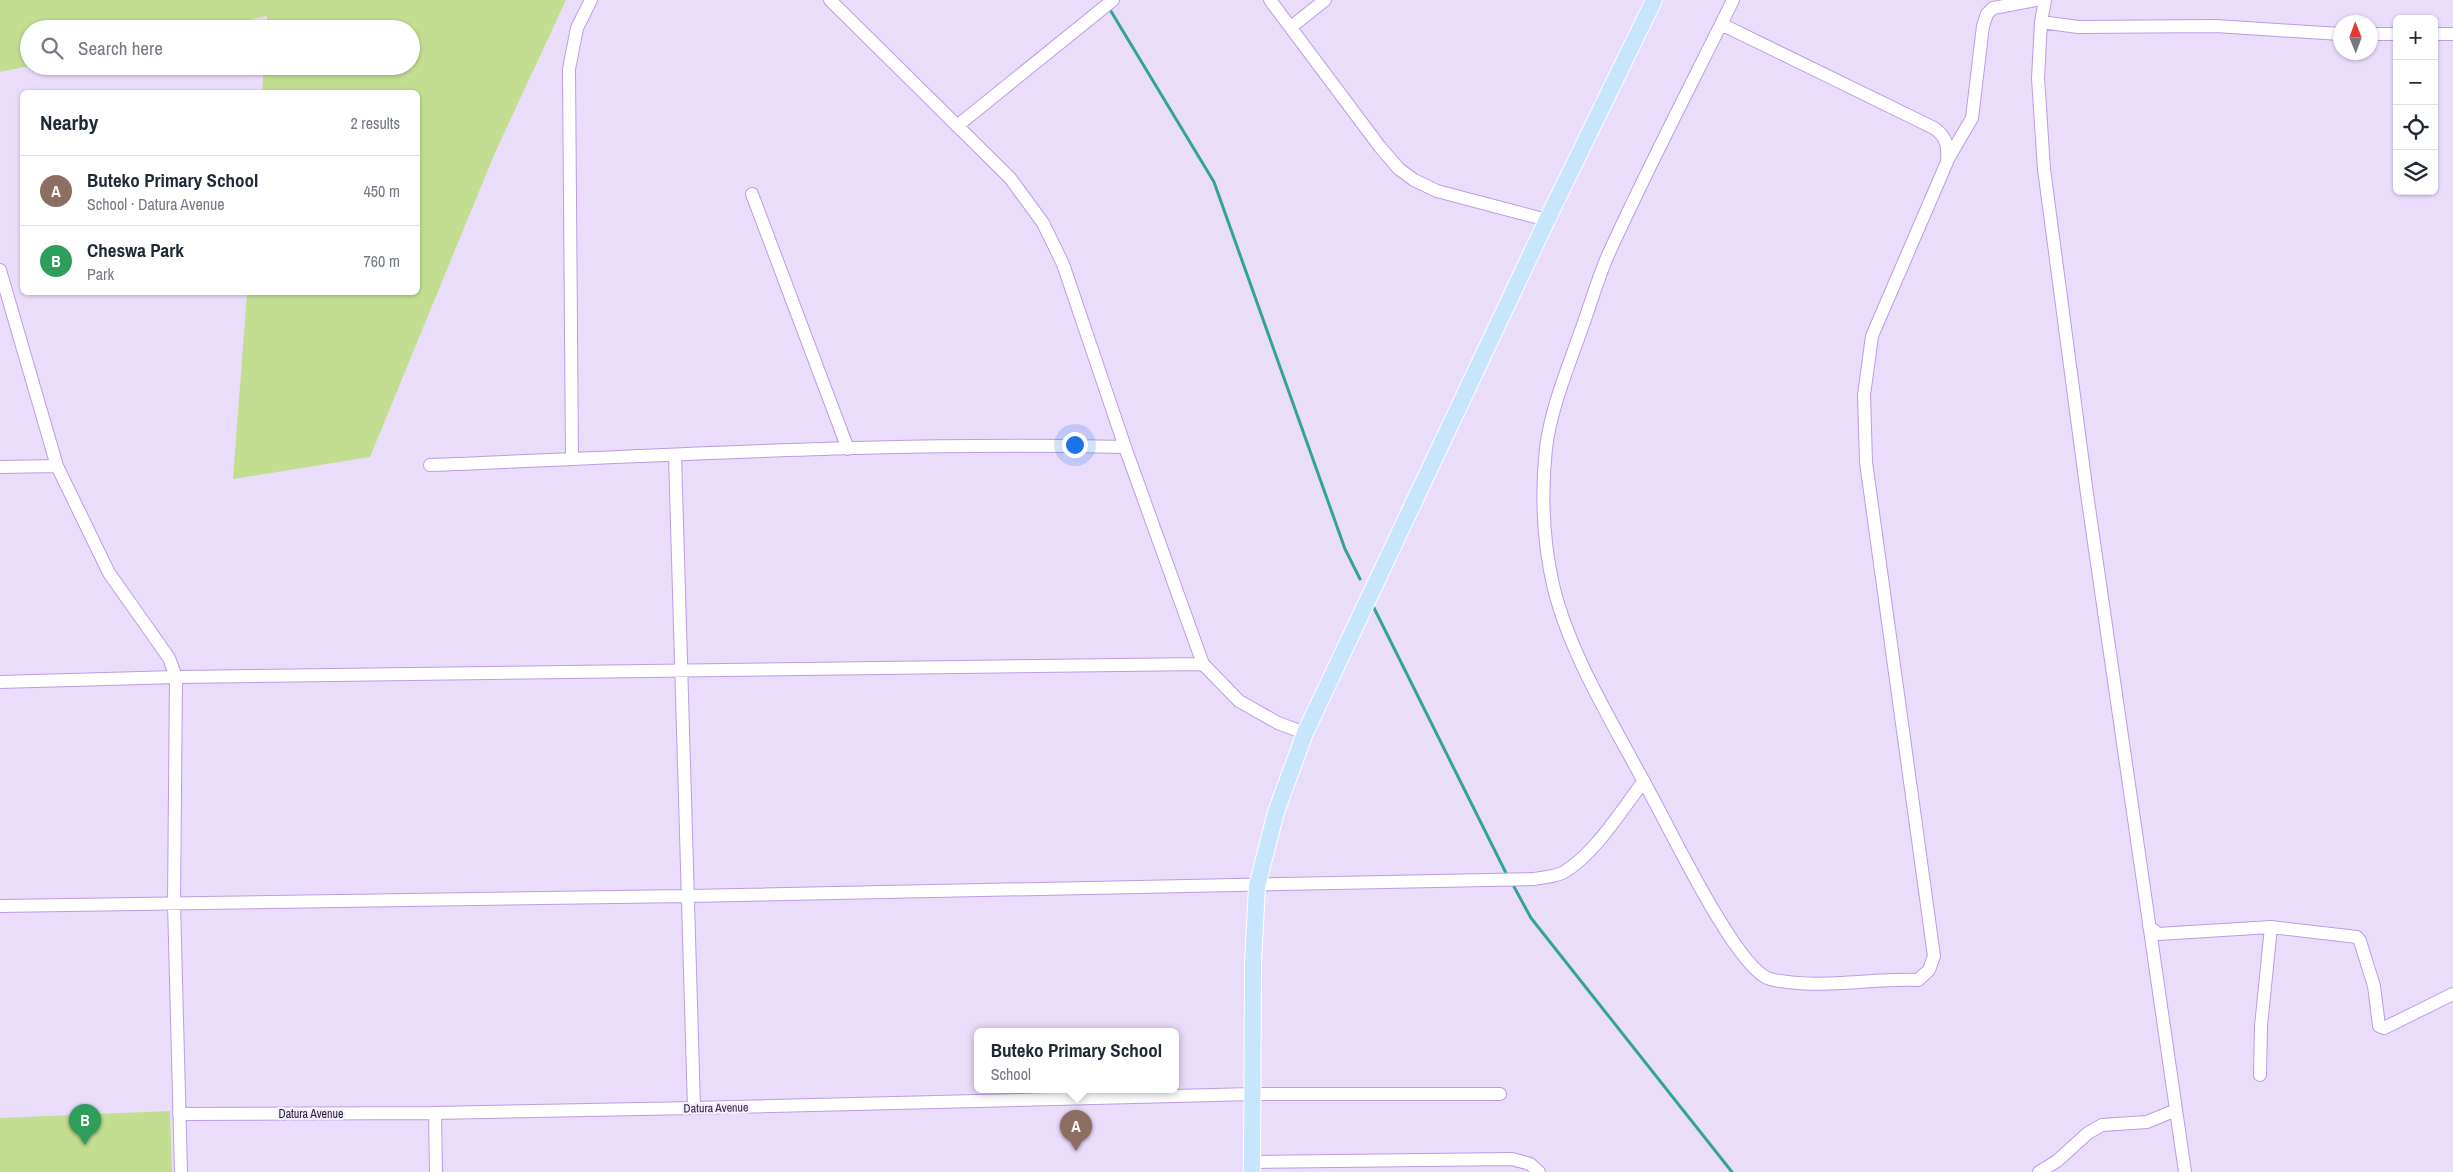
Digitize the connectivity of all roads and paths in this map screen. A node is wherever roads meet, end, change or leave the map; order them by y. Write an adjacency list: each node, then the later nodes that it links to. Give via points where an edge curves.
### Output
1 (591, 0): 26 (street, via 577,28 569,69)
2 (830, 0): 18 (street)
3 (1112, 0): 18 (street)
4 (1270, 0): 12 (street)
5 (1325, 0): 12 (street)
6 (1654, 0): 21 (main road)
7 (1732, 0): 11 (street)
8 (2036, 0): 19 (street, via 1993,8 1987,14 1972,118)
9 (2045, 0): 10 (street)
10 (2041, 22): 13 (street, via 2078,27 2216,26); 40 (street, via 2039,103 2048,196)
11 (1721, 24): 19 (street, via 1934,128 1944,135); 35 (street, via 1607,258 1558,394 1546,447 1544,520 1556,594 1568,633)
12 (1291, 27): 21 (street, via 1399,169 1437,191)
13 (2333, 34)
14 (2378, 34): 15 (street)
15 (2393, 34)
16 (2438, 34): 17 (street)
17 (2453, 34)
18 (957, 126): 23 (street, via 1010,178 1043,223 1063,264)
19 (1947, 162): 35 (street, via 1872,336 1864,396 1866,462 1934,956 1929,970 1918,980 1803,983 1762,976 1728,934)
20 (752, 194): 24 (street)
21 (1547, 220): 34 (main road)
22 (0, 270): 28 (street)
23 (1125, 447): 24 (street, via 1036,444); 30 (street)
24 (848, 449): 25 (street)
25 (675, 455): 26 (street); 31 (street)
26 (572, 459): 27 (street)
27 (430, 465)
28 (57, 466): 29 (street); 32 (street, via 109,572 168,658)
29 (0, 467)
30 (1203, 664): 31 (street); 34 (street, via 1239,701 1278,723)
31 (681, 672): 32 (street); 37 (street)
32 (176, 677): 33 (street); 38 (street)
33 (0, 682)
34 (1305, 733): 36 (main road, via 1276,812)
35 (1644, 781): 36 (street, via 1591,849 1570,868 1554,876 1511,880)
36 (1256, 886): 37 (street); 44 (main road)
37 (688, 896): 38 (street); 46 (street)
38 (174, 903): 39 (street); 49 (street)
39 (0, 906)
40 (2149, 926): 41 (street, via 2158,934); 47 (street)
41 (2271, 927): 42 (street, via 2357,937 2374,986 2379,1026 2384,1028); 43 (street, via 2261,1026)
42 (2453, 994)
43 (2260, 1075)
44 (1252, 1094): 45 (street, Datura Avenue); 46 (street, Datura Avenue); 50 (main road)
45 (1500, 1094)
46 (694, 1108): 48 (street, Datura Avenue)
47 (2176, 1110): 54 (street, via 2147,1122 2102,1125); 55 (street)
48 (435, 1113): 49 (street, Datura Avenue); 52 (street)
49 (179, 1114): 51 (street)
50 (1252, 1167): 53 (street, via 1512,1159 1530,1164)
51 (181, 1172)
52 (436, 1172)
53 (1539, 1172)
54 (2039, 1172)
55 (2185, 1172)

